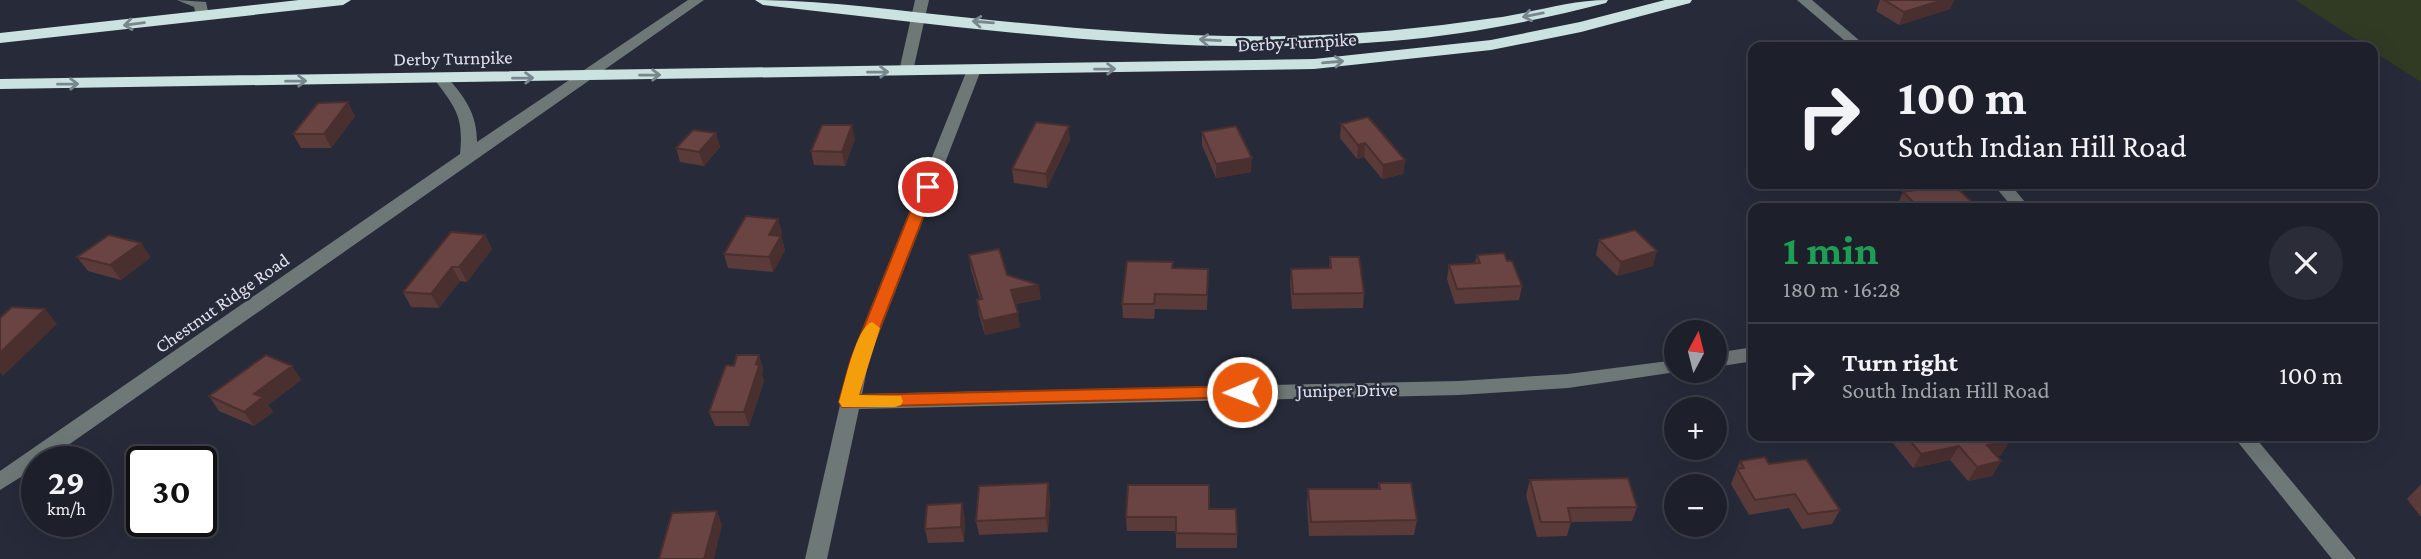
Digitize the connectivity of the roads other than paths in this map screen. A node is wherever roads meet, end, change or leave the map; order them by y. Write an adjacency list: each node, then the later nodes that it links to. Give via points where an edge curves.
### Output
1 (184, 0): 9 (street, via 201,5)
2 (343, 0): 9 (highway)
3 (697, 0): 14 (street, Chestnut Ridge Road)
4 (763, 0): 8 (highway, Derby Turnpike)
5 (1600, 0): 8 (highway, Derby Turnpike, one-way to 8, via 1462,29 1236,42 1108,34)
6 (1684, 0): 12 (highway, Derby Turnpike, one-way to 6, via 1314,64 1491,45)
7 (1804, 0): 11 (street)
8 (921, 8): 13 (street)
9 (202, 16): 10 (highway, one-way to 10)
10 (0, 38)
11 (1854, 42)
12 (974, 70): 13 (highway, Derby Turnpike); 23 (street, via 860,359)
13 (906, 71): 14 (highway, Derby Turnpike, one-way to 13)
14 (582, 76): 15 (highway, Derby Turnpike, one-way to 14); 17 (street, Chestnut Ridge Road)
15 (441, 79): 16 (highway, Derby Turnpike, one-way to 15); 17 (street, via 469,116)
16 (0, 84)
17 (468, 157): 25 (street, Chestnut Ridge Road)
18 (2005, 189): 19 (street)
19 (2018, 203)
20 (1748, 355): 21 (street)
21 (1727, 358)
22 (1664, 369): 23 (street, Juniper Drive, via 1606,379 1459,387)
23 (848, 402): 26 (street)
24 (2247, 441): 27 (street)
25 (0, 482)
26 (816, 559)
27 (2345, 559)

